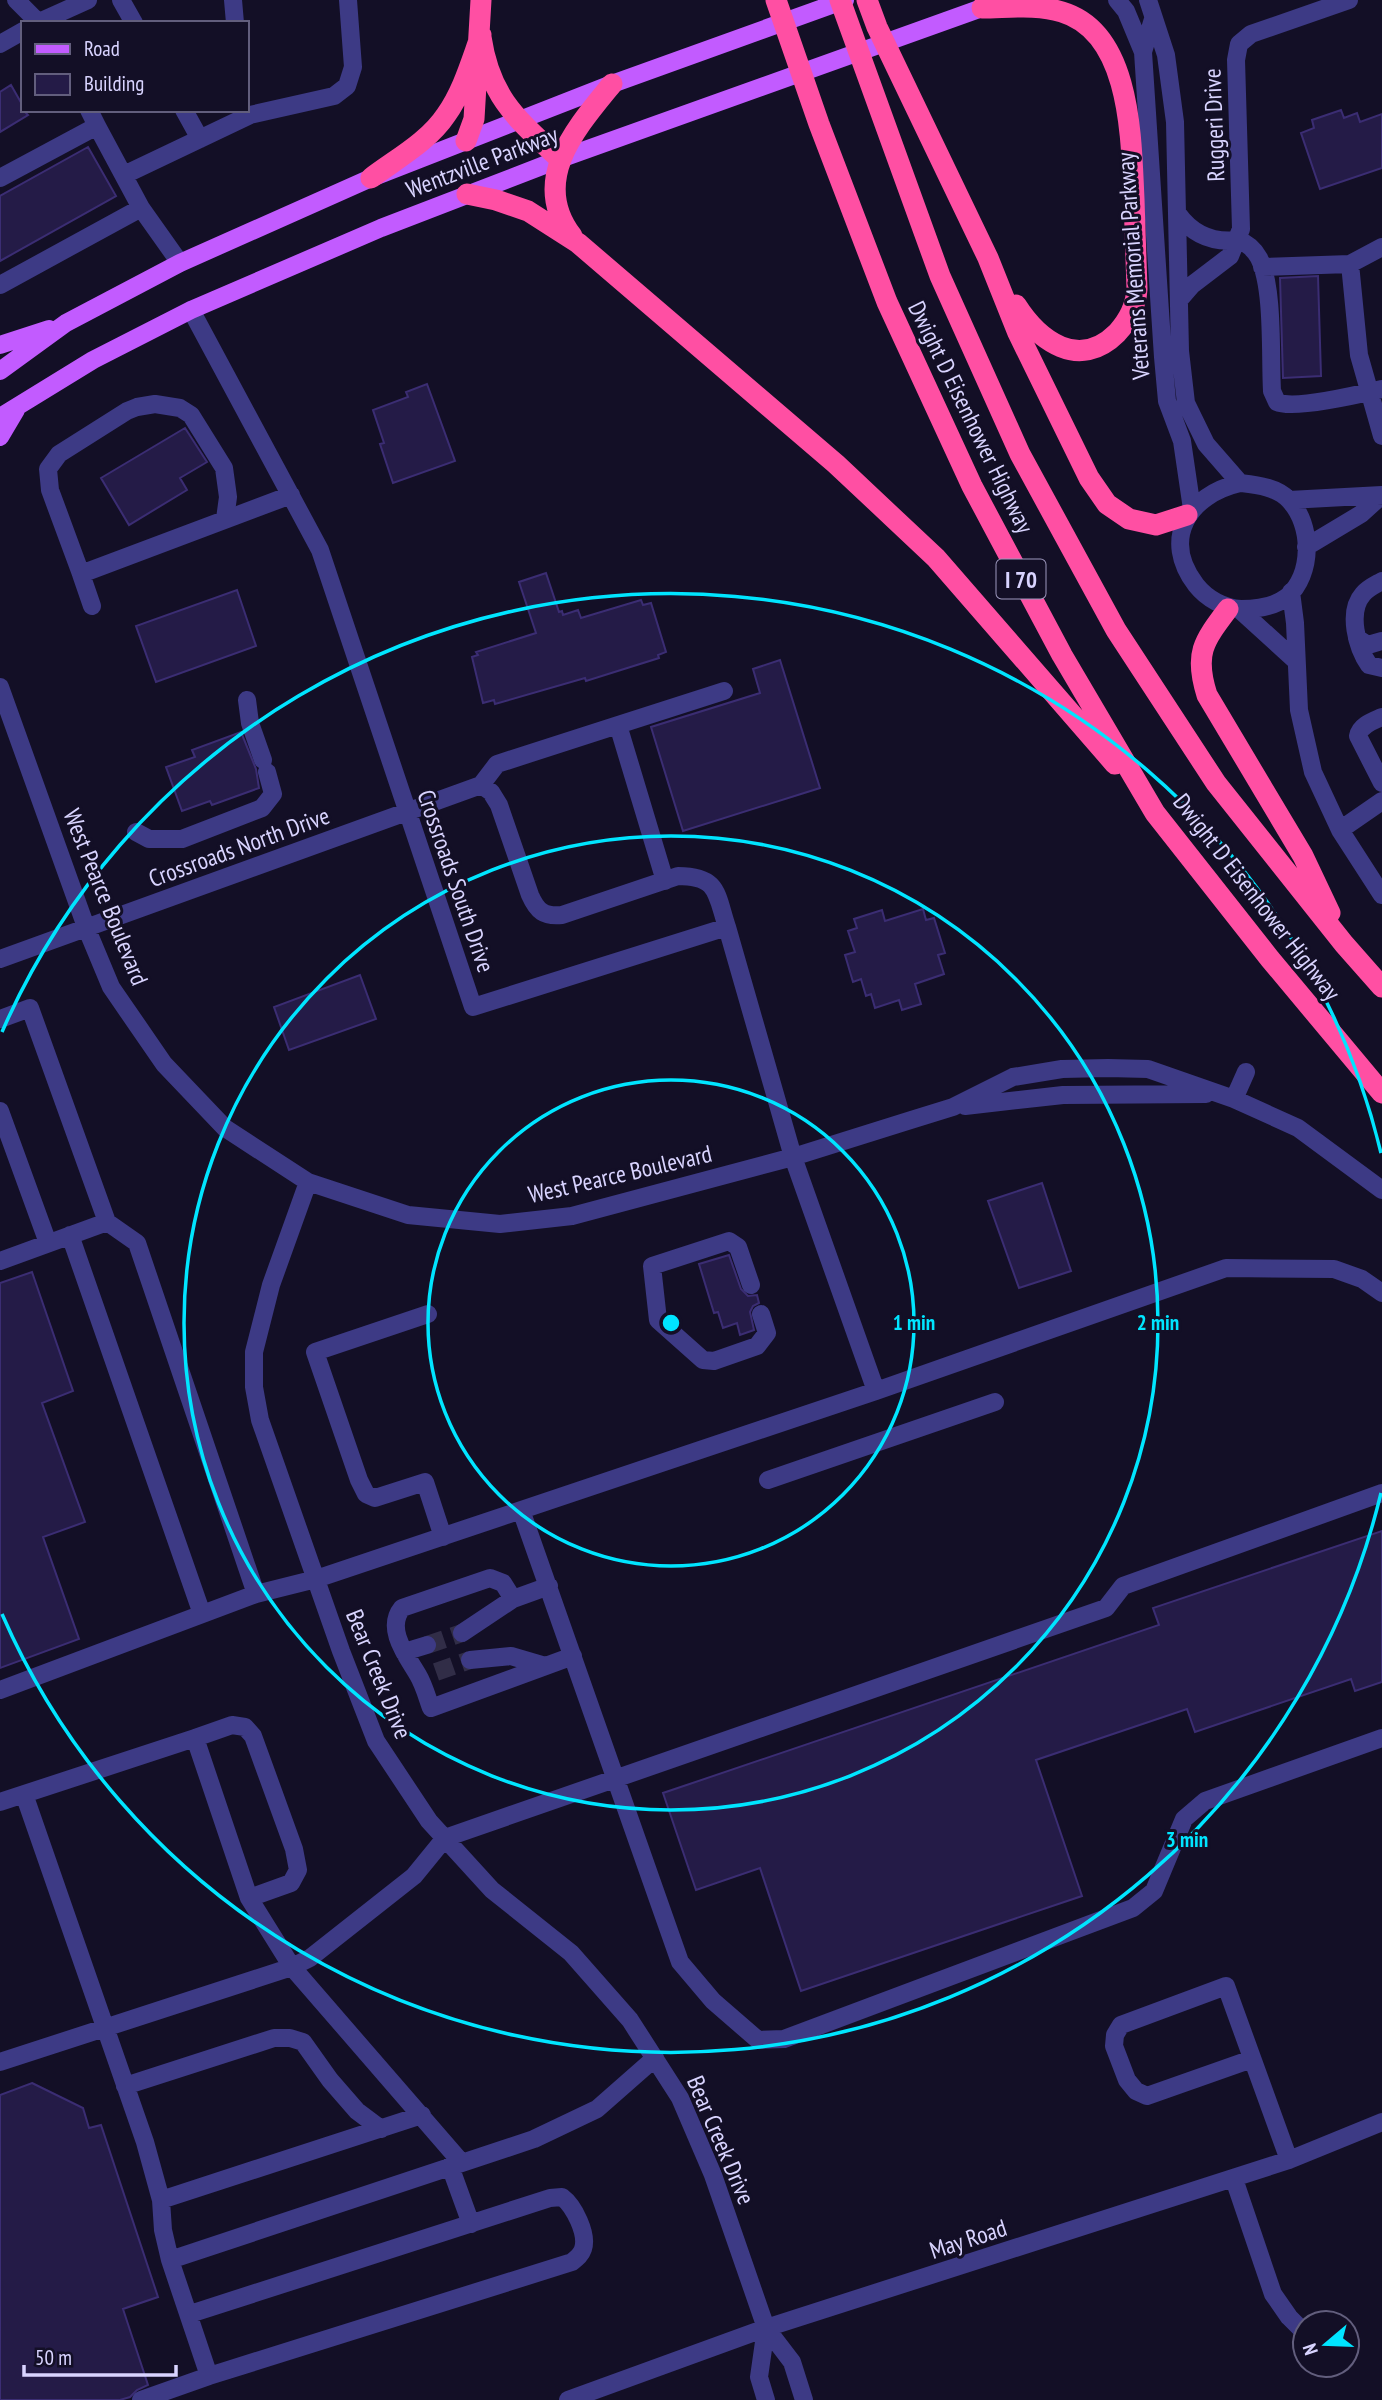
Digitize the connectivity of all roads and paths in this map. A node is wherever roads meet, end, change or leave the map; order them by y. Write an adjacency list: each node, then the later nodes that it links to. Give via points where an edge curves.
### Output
1 (16, 0): 16 (street)
2 (88, 0): 17 (street)
3 (121, 0): 18 (street)
4 (233, 0): 19 (street)
5 (348, 0): 26 (street, via 353,67 346,86 334,96)
6 (481, 0): 21 (highway)
7 (776, 0): 81 (highway, Dwight D Eisenhower Highway / I 70, via 887,302 972,486 1062,655)
8 (842, 0): 24 (main road, Wentzville Parkway); 88 (highway, Dwight D Eisenhower Highway / I 70, via 940,276 1020,454 1116,630 1209,772)
9 (867, 0): 41 (highway)
10 (1003, 0): 14 (main road, Wentzville Parkway)
11 (1117, 0): 23 (street)
12 (1148, 0): 15 (street, Veterans Memorial Parkway)
13 (1349, 0): 38 (street, Ruggeri Drive, via 1251,34 1239,44 1242,214)
14 (982, 8): 31 (main road, Wentzville Parkway); 41 (highway, via 1061,11 1089,26 1113,61 1128,113 1132,154 1136,299 1123,326 1107,342 1087,350 1060,347 1034,331)
15 (1153, 19): 23 (street, Veterans Memorial Parkway); 37 (street, Veterans Memorial Parkway, via 1166,55 1175,122)
16 (37, 21)
17 (40, 21)
18 (133, 21)
19 (235, 21)
20 (21, 32): 22 (street)
21 (481, 35): 28 (highway, via 490,76); 30 (highway, via 474,120); 34 (highway, via 446,117 426,138)
22 (0, 44)
23 (1143, 52): 60 (street, Veterans Memorial Parkway, via 1167,401 1182,441)
24 (612, 84): 28 (main road, Wentzville Parkway); 31 (highway, via 576,129)
25 (185, 112): 29 (street)
26 (241, 115): 29 (street)
27 (93, 118): 32 (street); 33 (street)
28 (518, 120): 30 (main road, Wentzville Parkway); 31 (highway)
29 (200, 139): 32 (street)
30 (466, 141): 34 (main road, Wentzville Parkway)
31 (560, 159): 35 (main road, Wentzville Parkway); 39 (highway, via 555,192 559,211)
32 (124, 175): 36 (street)
33 (0, 178)
34 (370, 178): 42 (main road, Wentzville Parkway)
35 (467, 194): 39 (highway, via 528,211); 47 (main road, Wentzville Parkway)
36 (141, 208): 42 (street); 45 (street)
37 (1178, 214): 38 (street, via 1203,236); 46 (street, Veterans Memorial Parkway)
38 (1238, 240): 44 (street, via 1255,252); 46 (street, via 1230,256)
39 (578, 243): 81 (highway, via 836,464 936,558)
40 (1382, 247): 43 (street)
41 (988, 258): 60 (highway, via 1018,333 1081,463 1107,504 1129,519 1156,525)
42 (180, 263): 48 (main road, Wentzville Parkway)
43 (1350, 264): 44 (street); 51 (street, via 1356,340)
44 (1262, 267): 51 (street, via 1272,391 1277,402 1289,405)
45 (0, 285)
46 (1179, 300): 56 (street, Veterans Memorial Parkway, via 1186,403 1206,444)
47 (191, 310): 52 (main road, Wentzville Parkway, via 93,360); 57 (street, Crossroads South Drive)
48 (66, 323): 49 (main road); 50 (main road, Wentzville Parkway)
49 (0, 345)
50 (0, 371)
51 (1375, 391): 54 (street)
52 (19, 406): 53 (main road, Wentzville Parkway); 55 (main road)
53 (0, 417)
54 (1382, 436)
55 (0, 437)
56 (1240, 483): 59 (street, via 1263,485); 60 (street, via 1223,487)
57 (290, 495): 61 (street); 80 (street, Crossroads South Drive, via 320,550)
58 (1381, 496): 59 (street); 62 (street, via 1361,514)
59 (1289, 500): 62 (street, via 1299,514)
60 (1189, 512): 67 (street, via 1181,553 1187,573 1199,589)
61 (225, 519): 63 (street); 63 (street, via 224,468 191,415 155,404 137,407 59,454 48,470 47,479)
62 (1306, 547): 65 (street, via 1301,578)
63 (81, 574): 66 (street)
64 (1382, 581): 68 (street, via 1357,602)
65 (1291, 592): 67 (street, via 1270,606); 70 (street)
66 (92, 606)
67 (1233, 609): 70 (street); 88 (highway, via 1206,638 1199,670 1207,695 1303,856)
68 (1357, 638): 69 (street, via 1368,645); 71 (street, via 1369,665)
69 (1382, 641)
70 (1295, 660): 82 (street, via 1299,710 1313,772)
71 (1382, 668)
72 (0, 687): 86 (street, West Pearce Boulevard)
73 (724, 691): 76 (street)
74 (247, 700): 83 (street, via 273,794 262,808 182,839 149,839)
75 (1382, 717): 77 (street, via 1364,726 1358,736)
76 (618, 725): 78 (street, via 497,764); 84 (street)
77 (1382, 783)
78 (481, 785): 80 (street, Crossroads North Drive); 84 (street, via 499,805 530,895 544,915 562,915)
79 (1382, 801): 82 (street)
80 (408, 813): 86 (street, Crossroads North Drive); 87 (street, Crossroads South Drive, via 472,1007)
81 (1155, 813): 93 (highway, Dwight D Eisenhower Highway / I 70)
82 (1340, 830): 85 (street)
83 (136, 832)
84 (665, 881): 87 (street, via 697,876 712,885)
85 (1382, 895)
86 (86, 927): 89 (street, Crossroads North Drive); 98 (street, West Pearce Boulevard, via 111,988 164,1064 225,1128)
87 (726, 927): 97 (street)
88 (1344, 944): 90 (highway, Dwight D Eisenhower Highway / I 70)
89 (0, 959)
90 (1382, 987)
91 (0, 1018): 100 (street, via 30,1008)
92 (1246, 1072): 94 (street)
93 (1382, 1093)
94 (1225, 1097): 95 (street, West Pearce Boulevard, via 1063,1095); 95 (street, West Pearce Boulevard, via 1148,1069 1062,1069 1013,1077); 99 (street, West Pearce Boulevard, via 1298,1128)
95 (953, 1107): 97 (street, West Pearce Boulevard)
96 (0, 1111): 102 (street)
97 (793, 1157): 98 (street, West Pearce Boulevard, via 572,1216 500,1224 408,1214); 107 (street)
98 (308, 1182): 113 (street, Bear Creek Drive, via 271,1284 254,1352 254,1387 260,1420)
99 (1381, 1190)
100 (107, 1222): 101 (street); 115 (street, via 137,1242)
101 (70, 1235): 102 (street); 117 (street)
102 (48, 1243): 103 (street)
103 (0, 1261)
104 (1382, 1293): 107 (street, via 1362,1279 1334,1269 1226,1268)
105 (756, 1300): 105 (street, via 735,1242 652,1266 658,1320 703,1360 714,1361 757,1346 767,1334)
106 (428, 1314): 112 (street, via 315,1352 366,1494 375,1498 425,1482)
107 (876, 1391): 111 (street)
108 (995, 1402): 109 (street)
109 (768, 1480)
110 (1382, 1493): 127 (street, via 1123,1586 1106,1608)
111 (521, 1510): 112 (street); 114 (street)
112 (443, 1536): 113 (street)
113 (316, 1579): 115 (street); 130 (street, Bear Creek Drive, via 376,1741)
114 (549, 1586): 116 (street); 121 (street)
115 (256, 1594): 117 (street)
116 (513, 1599): 118 (street); 120 (street, via 503,1583 490,1578 402,1608 395,1626)
117 (202, 1614): 124 (street)
118 (462, 1633)
119 (427, 1645): 120 (street)
120 (404, 1652): 123 (street, via 428,1675 431,1708)
121 (573, 1656): 123 (street); 127 (street)
122 (470, 1660): 123 (street, via 511,1656)
123 (545, 1666)
124 (0, 1690)
125 (195, 1738): 128 (street); 131 (street); 131 (street, via 232,1725 245,1727 253,1735 294,1849 299,1870 291,1884)
126 (1382, 1738): 127 (street, via 1205,1801 1184,1819 1154,1891 1133,1908 784,2039 758,2040 713,2001 680,1962)
127 (616, 1780): 130 (street)
128 (24, 1794): 129 (street); 133 (street)
129 (0, 1802)
130 (445, 1838): 132 (street, via 414,1876 310,1958); 134 (street, Bear Creek Drive, via 492,1890 571,1953 630,2020)
131 (249, 1898): 132 (street)
132 (292, 1967): 133 (street); 138 (street)
133 (105, 2029): 136 (street); 137 (street)
134 (655, 2058): 142 (street, via 597,2109 534,2139); 149 (street, Bear Creek Drive, via 680,2098 713,2175)
135 (1252, 2059): 135 (street, via 1226,1986 1121,2025 1115,2035 1114,2046 1127,2080 1147,2096); 141 (street)
136 (0, 2062)
137 (125, 2086): 140 (street, via 274,2038 289,2038 303,2042 357,2111); 144 (street)
138 (422, 2115): 140 (street); 142 (street)
139 (1382, 2122): 141 (street, May Road)
140 (381, 2129): 144 (street)
141 (1289, 2160): 143 (street, May Road)
142 (456, 2164): 145 (street); 146 (street)
143 (1234, 2179): 148 (street, via 1273,2294); 149 (street, May Road)
144 (161, 2200): 146 (street)
145 (471, 2224): 147 (street); 150 (street, via 562,2197 570,2203 585,2240 583,2253 572,2262)
146 (170, 2260): 147 (street)
147 (190, 2314): 150 (street)
148 (1291, 2319)
149 (766, 2328): 152 (street, May Road); 153 (street, Bear Creek Drive, via 759,2377); 154 (street, Bear Creek Drive, via 792,2362)
150 (209, 2376): 151 (street)
151 (141, 2400)
152 (568, 2400)
153 (766, 2400)
154 (804, 2400)

